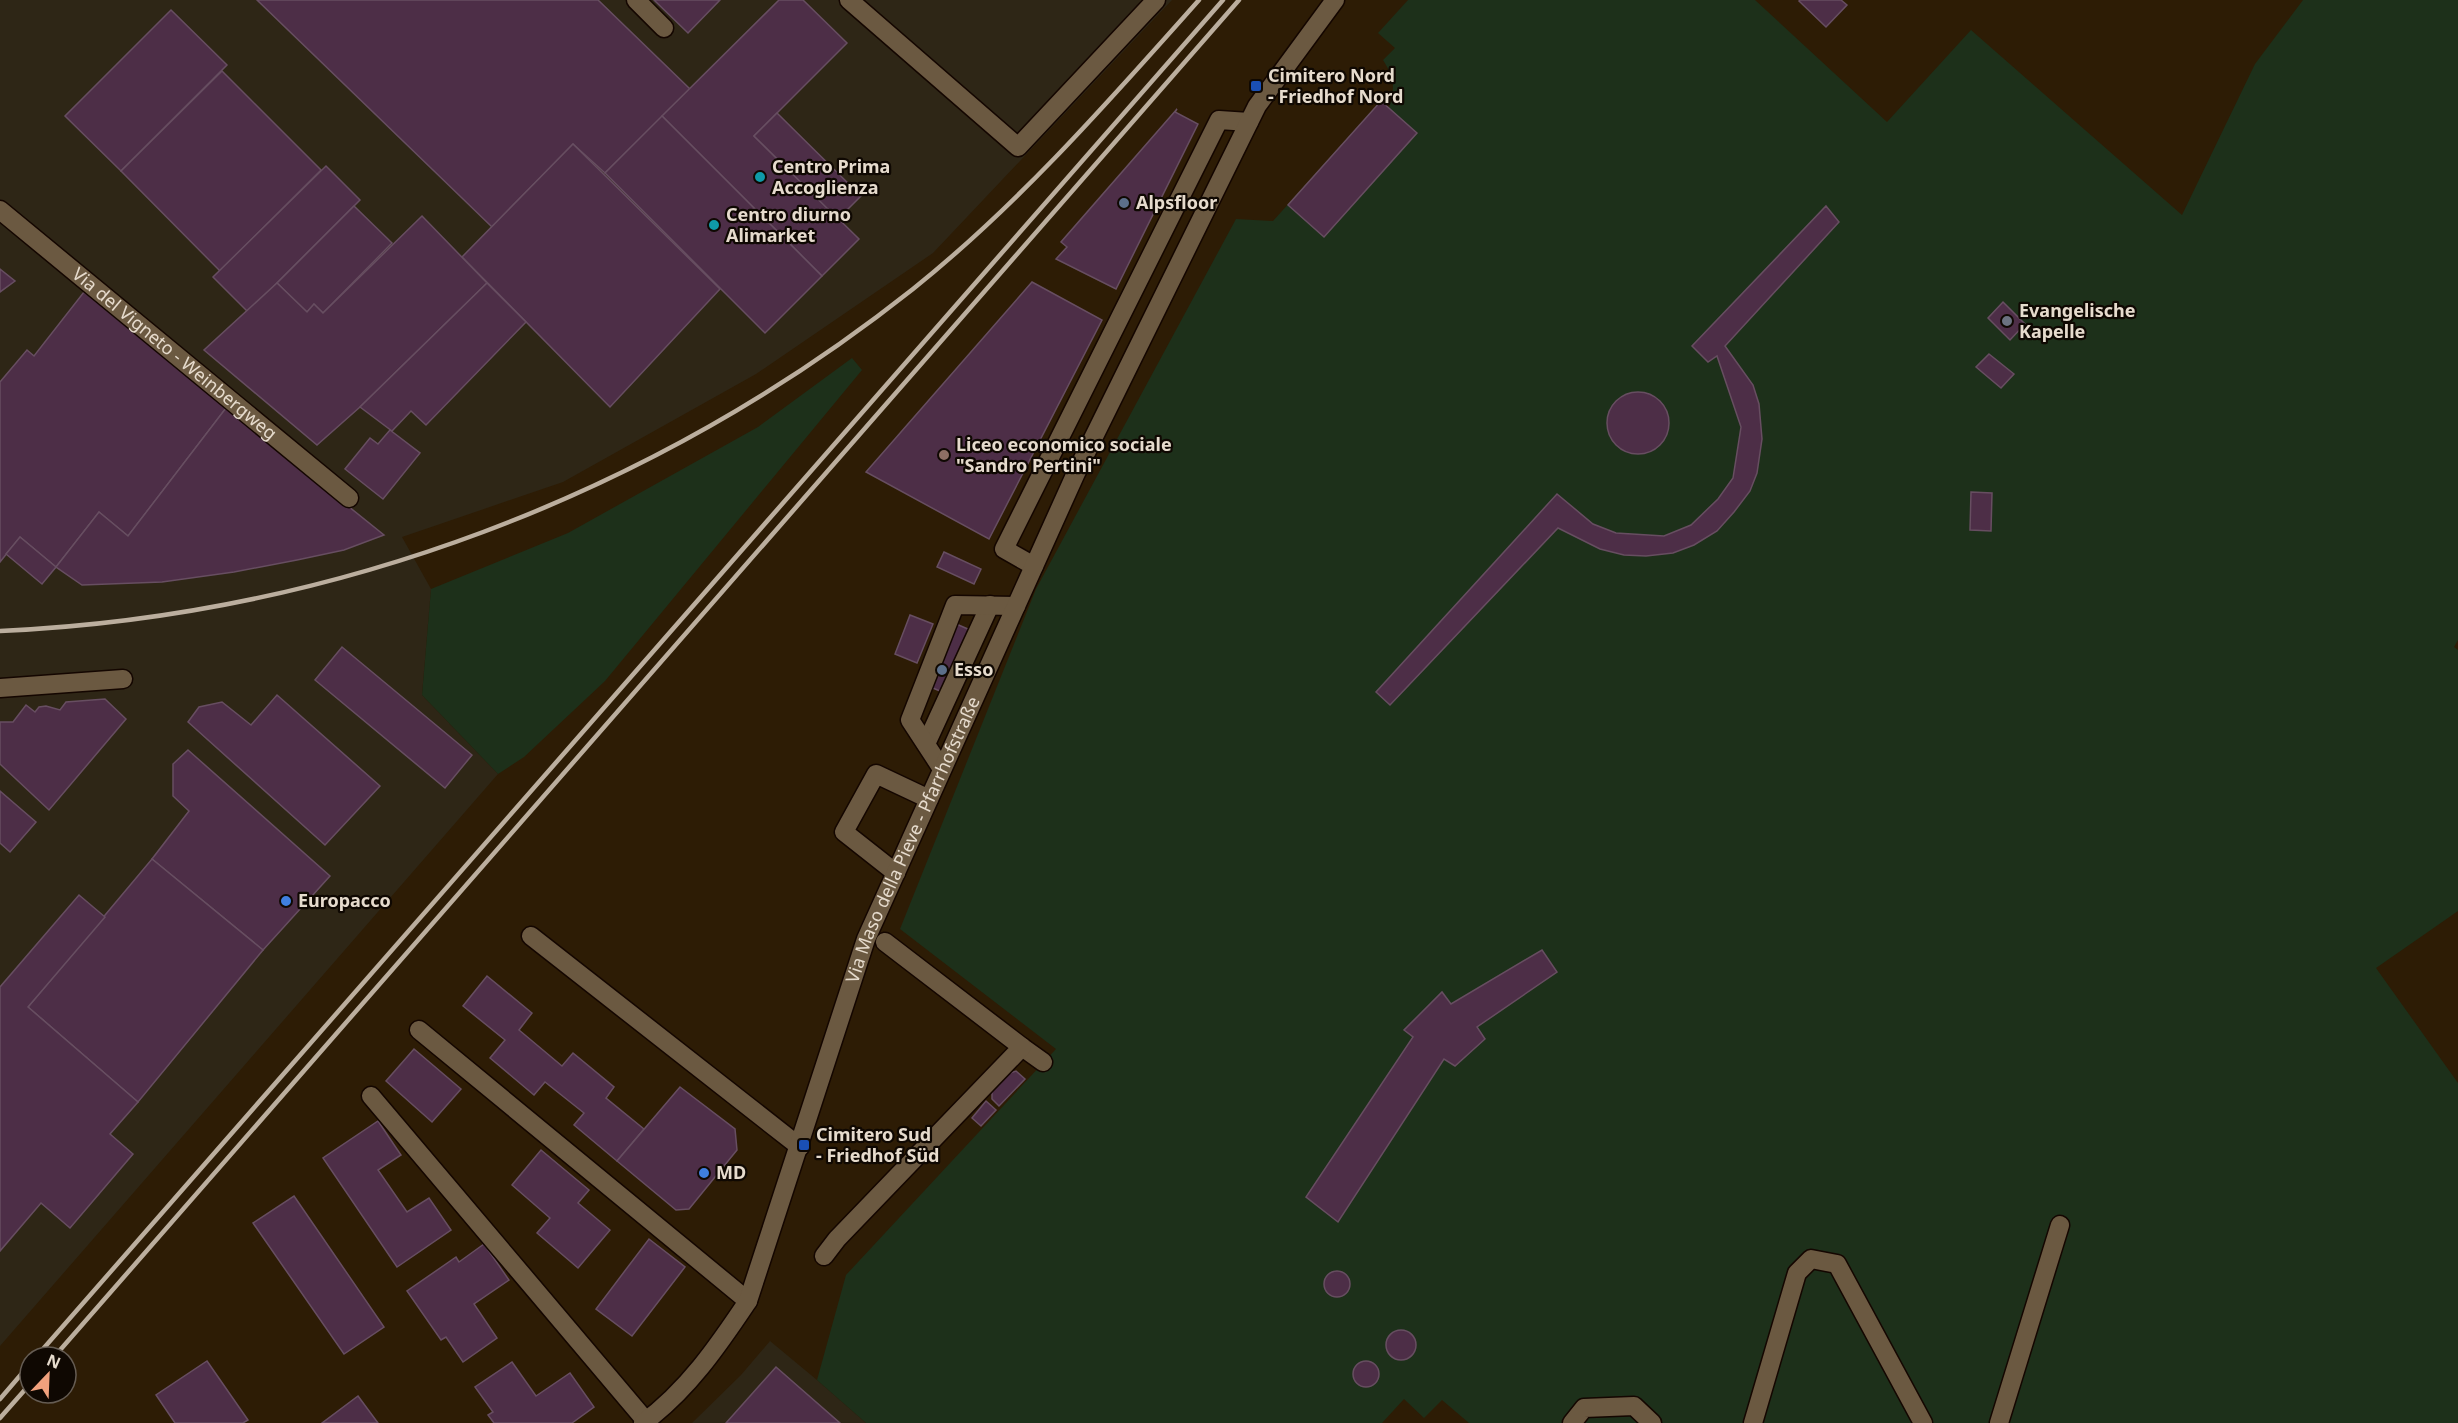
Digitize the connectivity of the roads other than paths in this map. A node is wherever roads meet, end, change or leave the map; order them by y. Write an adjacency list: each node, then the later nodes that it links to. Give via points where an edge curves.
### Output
1 (636, 0): 5 (street)
2 (849, 0): 4 (street, via 1018,147)
3 (1335, 0): 6 (street, Via Maso della Pieve - Pfarrhofstraße, via 1270,87)
4 (1155, 1)
5 (664, 28)
6 (1249, 122): 8 (street, via 1219,120); 9 (street, Via Maso della Pieve - Pfarrhofstraße)
7 (0, 210): 10 (street, Via del Vigneto - Weinbergweg)
8 (1120, 316): 9 (street); 11 (street, via 1004,549)
9 (1146, 329): 11 (street, Via Maso della Pieve - Pfarrhofstraße)
10 (349, 498)
11 (1034, 566): 13 (street, Via Maso della Pieve - Pfarrhofstraße)
12 (990, 605): 13 (street); 16 (street); 16 (street, via 955,605 910,720)
13 (1016, 606): 17 (street, Via Maso della Pieve - Pfarrhofstraße)
14 (123, 679): 15 (street)
15 (0, 688)
16 (926, 744): 17 (street)
17 (942, 769): 18 (street, Via Maso della Pieve - Pfarrhofstraße)
18 (929, 800): 19 (street, Via Maso della Pieve - Pfarrhofstraße); 19 (street, via 876,774 844,832)
19 (896, 873): 26 (street, Via Maso della Pieve - Pfarrhofstraße, via 866,939)
20 (531, 936): 26 (street)
21 (885, 942): 23 (street)
22 (419, 1029): 29 (street)
23 (1022, 1047): 24 (street); 28 (street)
24 (1043, 1062)
25 (371, 1096): 30 (street)
26 (800, 1146): 29 (street, Via Maso della Pieve - Pfarrhofstraße)
27 (2060, 1225): 35 (street)
28 (824, 1256)
29 (748, 1301): 30 (street, Via Maso della Pieve - Pfarrhofstraße, via 685,1387)
30 (644, 1422)
31 (1572, 1423): 32 (street, via 1584,1408 1634,1406)
32 (1652, 1423)
33 (1753, 1423): 34 (street, via 1797,1273 1811,1259 1837,1264)
34 (1923, 1423)
35 (1999, 1423)

